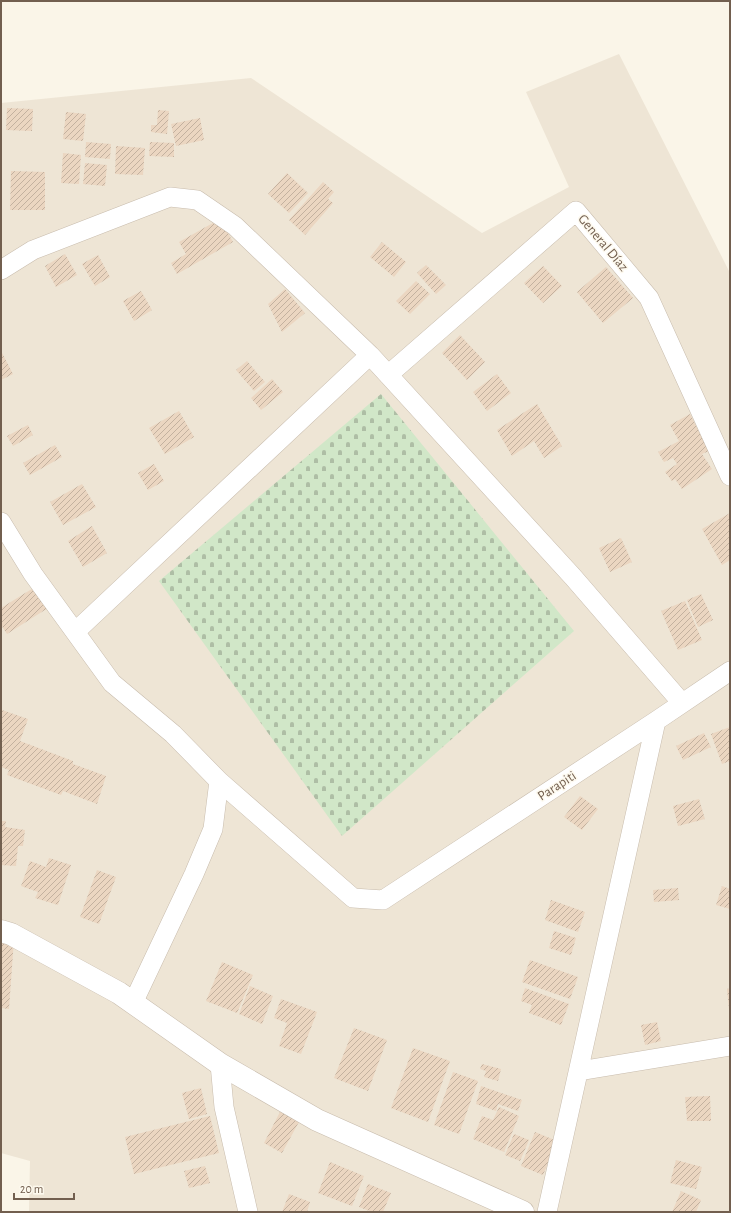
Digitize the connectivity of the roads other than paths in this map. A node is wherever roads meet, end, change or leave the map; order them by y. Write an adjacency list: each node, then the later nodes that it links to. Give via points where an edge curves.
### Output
1 (1, 270): 2 (street, via 33,250 170,198 197,200 235,226)
2 (370, 355): 3 (street); 6 (street)
3 (388, 375): 4 (street, General Díaz, via 576,211 649,298); 8 (street, via 573,577)
4 (730, 476)
5 (1, 522): 6 (street, via 33,574)
6 (75, 632): 10 (street, via 112,683 173,734)
7 (730, 671): 8 (street, Parapiti)
8 (682, 703): 9 (street, Parapiti)
9 (656, 721): 10 (street, Parapiti, via 383,900 353,898); 15 (street)
10 (219, 781): 12 (street, via 213,829)
11 (1, 931): 12 (street, via 24,941)
12 (133, 1003): 14 (street)
13 (730, 1046): 15 (street)
14 (220, 1064): 16 (street, via 224,1107); 17 (street, via 317,1120)
15 (579, 1071): 18 (street)
16 (248, 1212)
17 (523, 1212)
18 (547, 1212)

